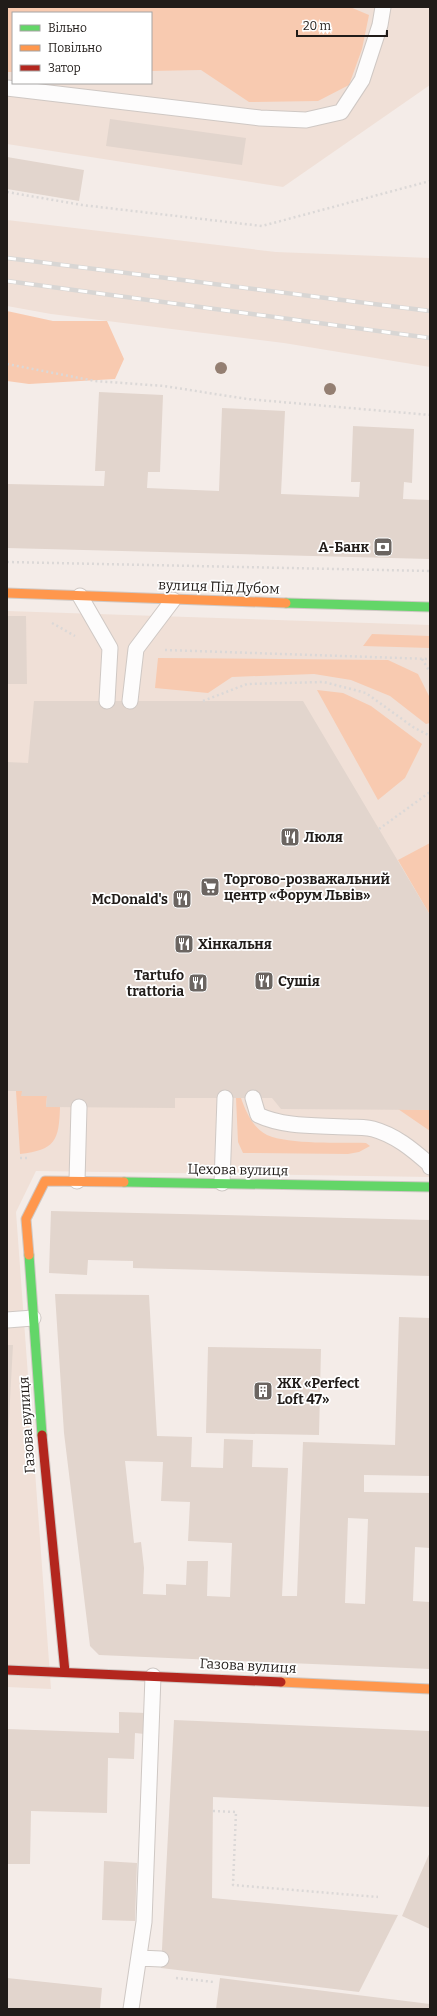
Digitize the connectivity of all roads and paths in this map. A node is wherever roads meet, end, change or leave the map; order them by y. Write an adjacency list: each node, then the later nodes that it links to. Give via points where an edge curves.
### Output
1 (383, 7): 2 (lane, via 380,25 362,80 341,112 306,120 260,118)
2 (7, 88)
3 (430, 181): 4 (path, via 262,226 82,205)
4 (7, 192)
5 (7, 364): 6 (path, via 96,381 164,386 247,399)
6 (430, 415)
7 (7, 562): 8 (path)
8 (430, 571)
9 (7, 593): 10 (street, вулиця Під Дубом)
10 (80, 596): 11 (street, вулиця Під Дубом); 14 (lane)
11 (173, 600): 12 (street, вулиця Під Дубом); 15 (lane)
12 (430, 607)
13 (47, 620): 14 (path, via 93,647)
14 (110, 648): 19 (lane)
15 (136, 649): 16 (path); 20 (lane)
16 (422, 659): 17 (path); 18 (path)
17 (430, 659)
18 (430, 672)
19 (107, 701)
20 (130, 701)
21 (203, 701): 22 (path, via 247,684 324,682 366,694)
22 (430, 736)
23 (430, 792): 24 (path)
24 (380, 829)
25 (225, 1098): 31 (lane)
26 (253, 1098): 28 (lane, via 258,1115 272,1121 299,1125 371,1128 411,1148)
27 (79, 1107): 30 (lane)
28 (430, 1167)
29 (45, 1181): 30 (street, Цехова вулиця); 33 (street, Газова вулиця, via 26,1219)
30 (77, 1181): 31 (street, Цехова вулиця)
31 (222, 1183): 32 (street, Цехова вулиця)
32 (430, 1187)
33 (33, 1318): 34 (lane); 36 (street, Газова вулиця, via 46,1490)
34 (7, 1320)
35 (7, 1670): 36 (street, Газова вулиця)
36 (65, 1672): 37 (street, Газова вулиця)
37 (153, 1676): 38 (street, Газова вулиця); 41 (lane, via 144,1922)
38 (430, 1689)
39 (213, 1811): 40 (path, via 236,1812 233,1885)
40 (378, 1897)
41 (139, 1958): 42 (lane); 43 (lane)
42 (161, 1959)
43 (131, 2009)

